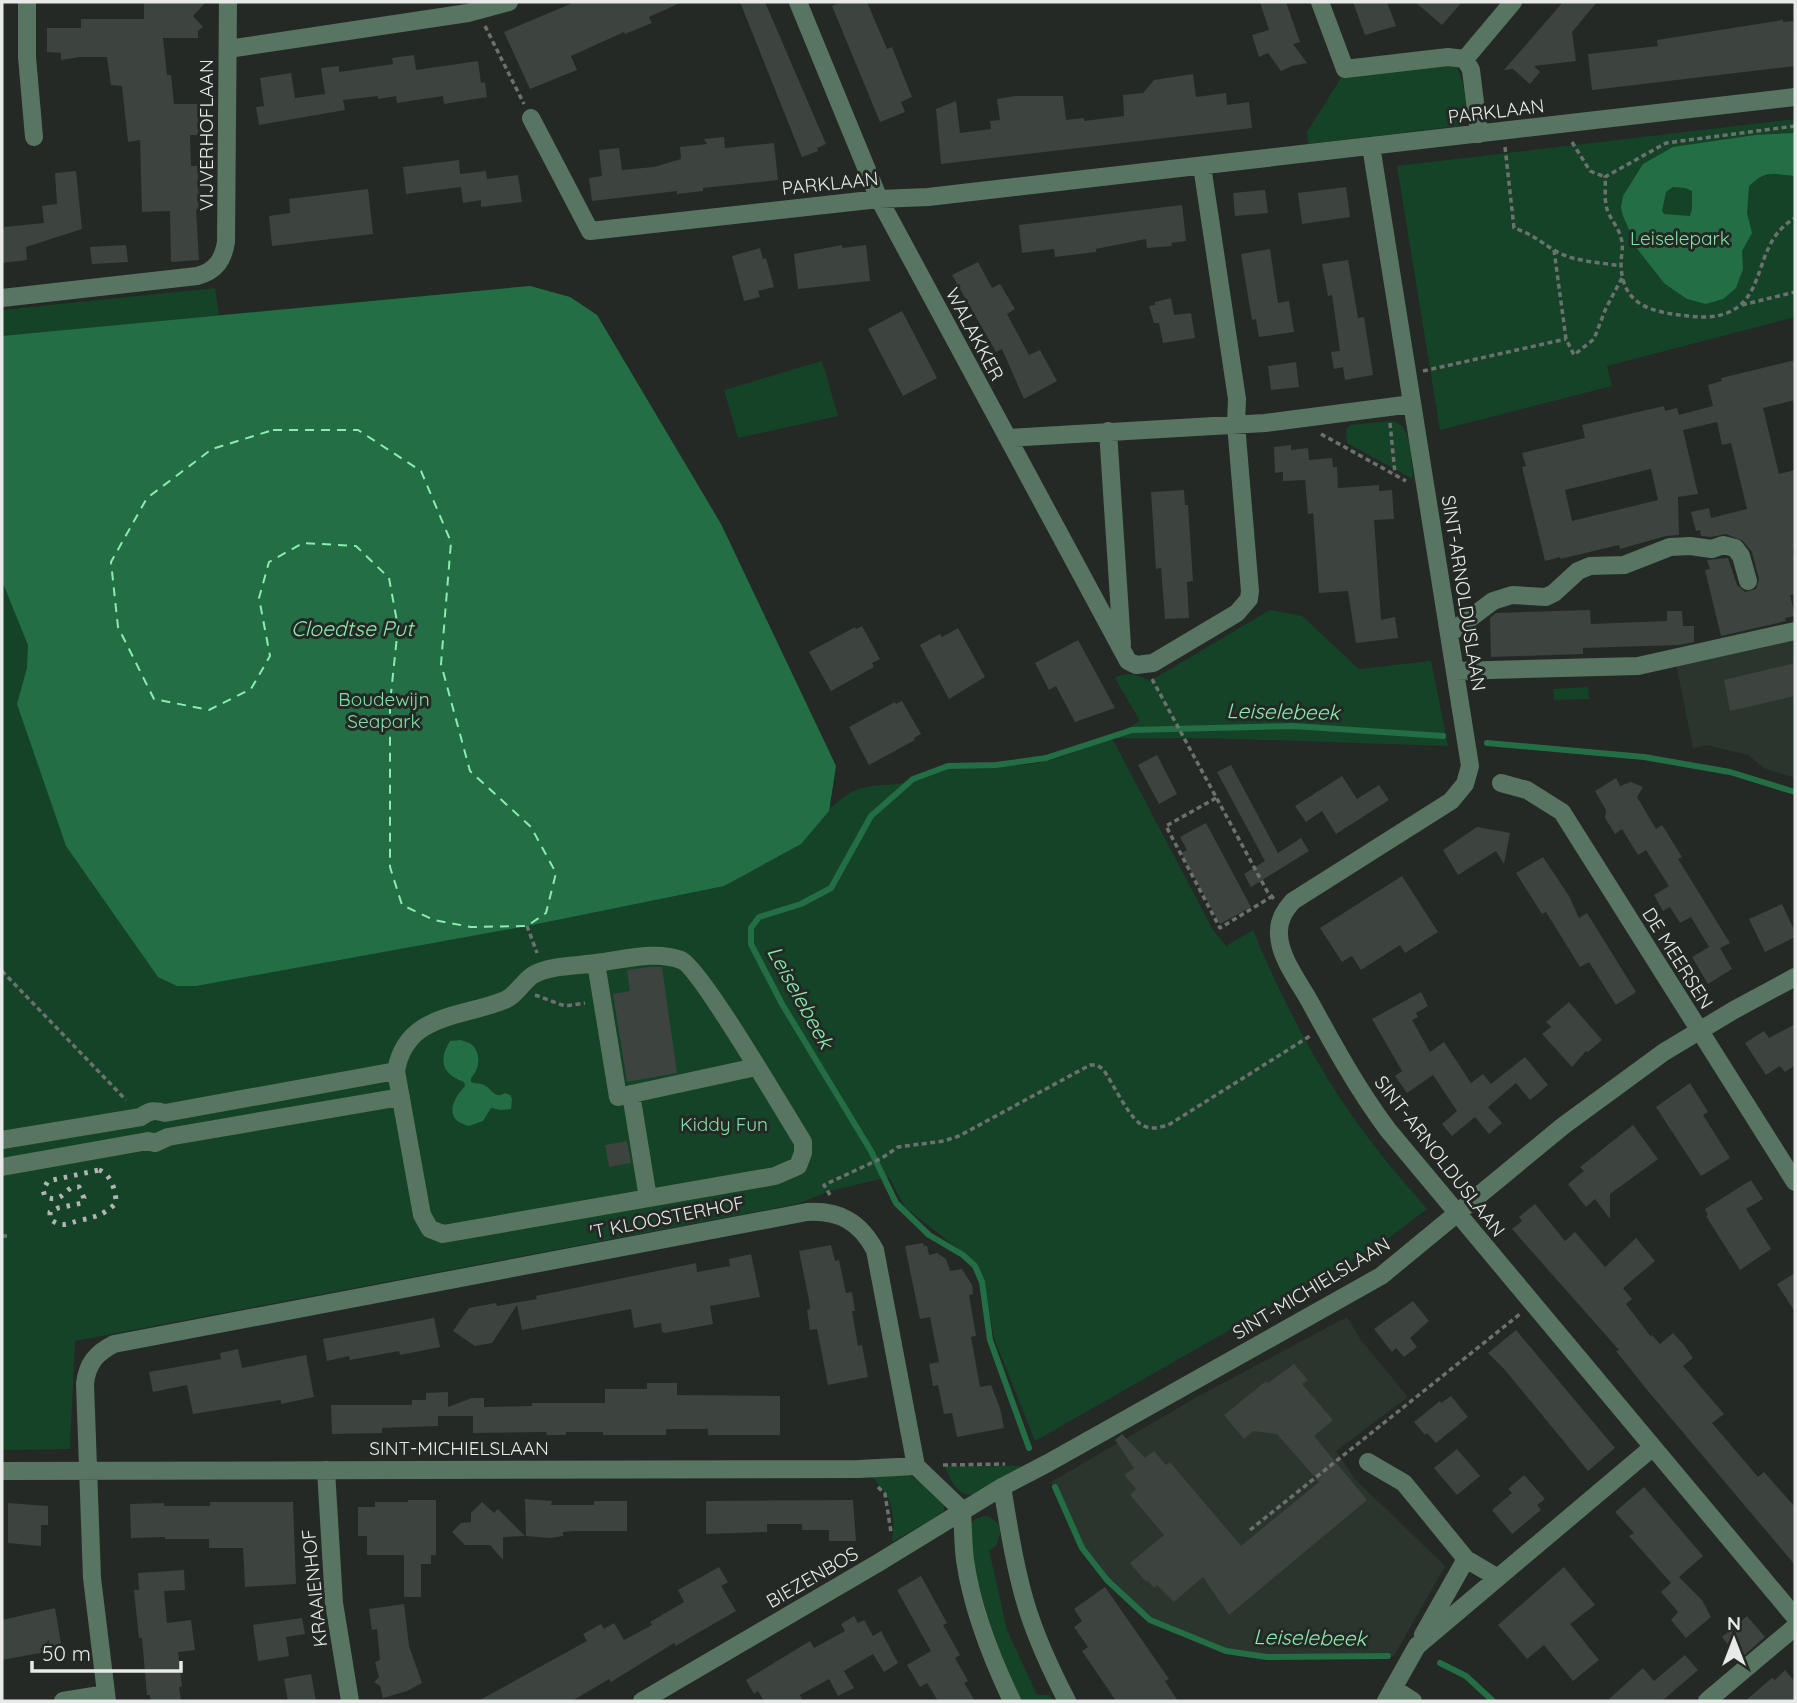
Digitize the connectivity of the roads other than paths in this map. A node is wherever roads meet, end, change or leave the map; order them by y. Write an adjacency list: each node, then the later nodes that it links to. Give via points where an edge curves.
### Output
1 (27, 2): 12 (street)
2 (228, 2): 7 (street, VIJVERHOFLAAN)
3 (509, 2): 7 (street, via 478,11)
4 (798, 2): 15 (street, WALAKKER)
5 (1320, 2): 8 (street, via 1345,69)
6 (1513, 2): 8 (street)
7 (228, 49): 16 (street, VIJVERHOFLAAN, via 226,242 217,266 197,276)
8 (1465, 59): 11 (street, via 1471,70)
9 (1795, 97): 11 (street, PARKLAAN)
10 (531, 118): 15 (street, PARKLAAN, via 590,231)
11 (1479, 134): 13 (street, PARKLAAN)
12 (34, 138)
13 (1371, 146): 14 (street, PARKLAAN); 17 (street, SINT-ARNOLDUSLAAN)
14 (1202, 166): 15 (street, PARKLAAN); 18 (street, via 1237,398)
15 (879, 199): 20 (street, WALAKKER)
16 (2, 298)
17 (1412, 404): 18 (street); 23 (street, SINT-ARNOLDUSLAAN)
18 (1236, 424): 19 (street); 24 (street, via 1249,599 1237,613 1153,663 1136,665)
19 (1108, 432): 20 (street); 24 (street)
20 (1007, 439): 24 (street, WALAKKER)
21 (1748, 582): 23 (street, via 1735,548 1670,547 1624,565 1578,570 1546,597 1511,596 1493,601)
22 (1795, 631): 25 (street, via 1638,666)
23 (1449, 634): 25 (street, SINT-ARNOLDUSLAAN)
24 (1123, 652)
25 (1455, 671): 42 (street, SINT-ARNOLDUSLAAN, via 1470,766 1465,784 1451,801 1293,901 1279,925 1282,949 1371,1107)
26 (1501, 783): 29 (street, DE MEERSEN, via 1527,790 1562,812)
27 (596, 963): 30 (street, via 662,955 685,961); 31 (street, via 544,970 531,976 510,999 436,1019 402,1050); 32 (street, via 618,1097)
28 (1795, 978): 29 (street, SINT-MICHIELSLAAN)
29 (1699, 1030): 40 (street, DE MEERSEN); 42 (street, SINT-MICHIELSLAAN, via 1583,1111)
30 (756, 1067): 32 (street); 41 (street, via 803,1142 798,1166 775,1177)
31 (396, 1071): 33 (street); 34 (street)
32 (631, 1094): 41 (street)
33 (401, 1097): 36 (street); 41 (street, via 422,1215 430,1229 443,1234)
34 (165, 1113): 35 (street, via 157,1110); 36 (street, via 170,1120)
35 (141, 1117): 37 (street); 38 (street, via 141,1135)
36 (168, 1137): 38 (street)
37 (2, 1140)
38 (148, 1141): 39 (street)
39 (2, 1167)
40 (1795, 1182)
41 (648, 1198)
42 (1457, 1214): 43 (street, SINT-ARNOLDUSLAAN); 49 (street, SINT-MICHIELSLAAN, via 1381,1276)
43 (1653, 1447): 52 (street); 53 (street, SINT-ARNOLDUSLAAN)
44 (1368, 1462): 51 (street, via 1404,1483)
45 (916, 1465): 46 (street, SINT-MICHIELSLAAN, via 859,1469); 47 (street, 'T KLOOSTERHOF, via 875,1250 855,1223 823,1211 114,1344 102,1350 86,1373); 50 (street)
46 (327, 1469): 47 (street, SINT-MICHIELSLAAN); 59 (street, KRAAIENHOF, via 332,1578)
47 (87, 1470): 48 (street, SINT-MICHIELSLAAN); 57 (street, 'T KLOOSTERHOF, via 92,1578)
48 (2, 1471)
49 (1002, 1487): 50 (street, BIEZENBOS); 62 (street, via 1028,1612)
50 (962, 1510): 60 (street, BIEZENBOS); 61 (street, via 972,1592 991,1655)
51 (1466, 1559): 52 (street); 55 (street)
52 (1498, 1578): 55 (street)
53 (1795, 1617)
54 (1795, 1627): 64 (street)
55 (1417, 1646): 56 (street)
56 (1390, 1695): 63 (street)
57 (106, 1698): 58 (street)
58 (64, 1701)
59 (350, 1701)
60 (642, 1701)
61 (1012, 1701)
62 (1067, 1701)
63 (1413, 1701)
64 (1707, 1701)

